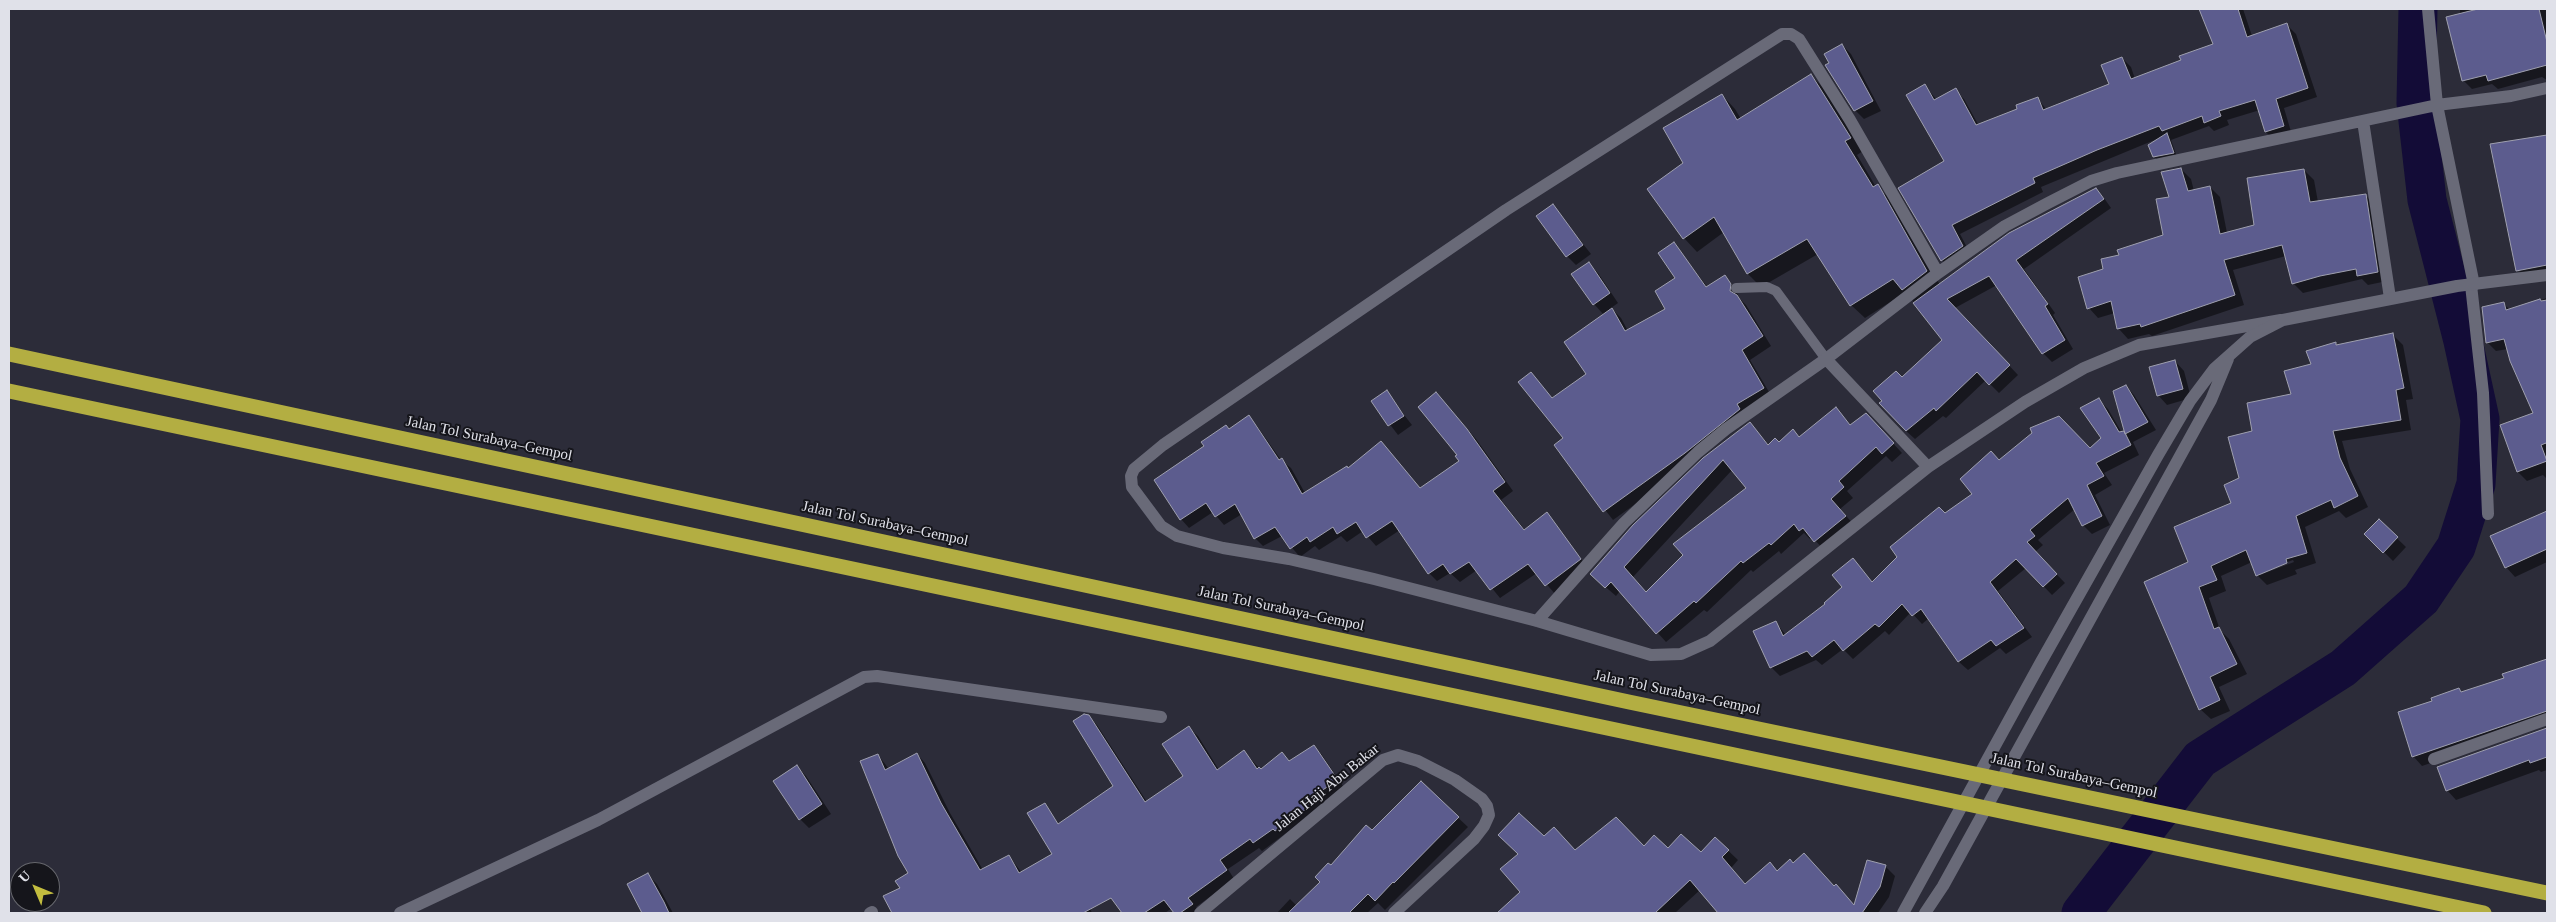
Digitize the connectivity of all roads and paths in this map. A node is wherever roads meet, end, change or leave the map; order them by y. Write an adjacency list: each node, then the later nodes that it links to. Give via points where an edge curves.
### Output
1 (2428, 9): 3 (street)
2 (2547, 88): 3 (street)
3 (2433, 107): 4 (street); 7 (street)
4 (2369, 119): 5 (street, via 2100,177 2005,226); 9 (street)
5 (1938, 273): 12 (street); 17 (street, via 1809,54 1794,35 1782,34 1506,210 1163,445 1132,472 1132,487 1161,526 1177,536 1223,548 1289,559)
6 (2547, 275): 7 (street)
7 (2472, 285): 9 (street); 16 (street, via 2483,393)
8 (1736, 288): 12 (lane, via 1767,287 1776,291)
9 (2392, 298): 10 (street)
10 (2283, 320): 13 (street, via 2250,337); 15 (street, via 2160,340 2111,356 2026,402)
11 (9, 354): 21 (highway, Jalan Tol Surabaya–Gempol, via 1610,698)
12 (1826, 359): 15 (street); 17 (street, via 1698,452 1624,524)
13 (2228, 359): 25 (street, via 2204,381 2158,455); 26 (street, via 2211,400 1943,886)
14 (9, 391): 27 (highway)
15 (1928, 467): 17 (street, via 1710,641 1690,651 1651,655)
16 (2488, 514)
17 (1537, 621)
18 (1161, 717): 22 (street, via 877,676 864,677 598,820)
19 (2547, 719): 20 (street)
20 (2434, 760)
21 (2547, 893)
22 (400, 913)
23 (1200, 913): 24 (street, Jalan Haji Abu Bakar, via 1383,760 1398,755 1418,761 1455,780 1482,799 1489,815 1474,839)
24 (1394, 913)
25 (1903, 913)
26 (1925, 913)
27 (2484, 913)

